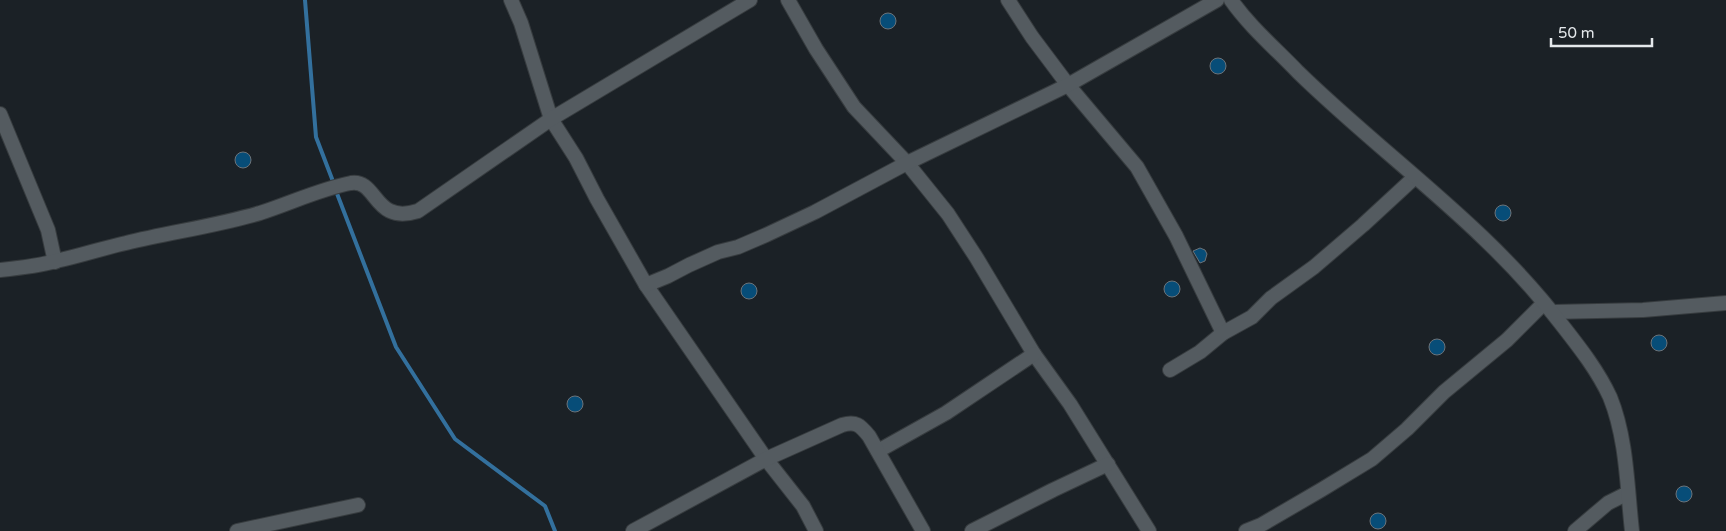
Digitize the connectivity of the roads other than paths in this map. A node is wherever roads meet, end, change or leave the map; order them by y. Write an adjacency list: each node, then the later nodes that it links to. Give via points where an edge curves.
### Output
1 (511, 0): 9 (street)
2 (750, 0): 9 (street)
3 (788, 0): 10 (street, via 854,107)
4 (1008, 0): 7 (street)
5 (1217, 0): 7 (street)
6 (1231, 0): 11 (street, via 1244,19 1310,84)
7 (1068, 85): 10 (street); 17 (street, via 1137,166 1176,236)
8 (0, 114): 12 (street, via 48,230)
9 (551, 120): 12 (street, via 418,211 408,214 392,213 376,200 366,186 353,183 219,224 127,242); 14 (street, via 576,158)
10 (907, 163): 14 (street, via 766,235 689,264); 18 (street, via 948,214)
11 (1415, 177): 16 (street, via 1492,244); 17 (street, via 1363,225 1271,298 1252,317)
12 (55, 262): 13 (street)
13 (0, 270)
14 (646, 285): 21 (street)
15 (1726, 303): 16 (street, via 1644,310)
16 (1548, 307): 23 (street, via 1599,375 1610,398 1623,449); 25 (street, via 1444,392 1372,459)
17 (1223, 333): 19 (street)
18 (1034, 354): 20 (street, via 946,413); 22 (street)
19 (1170, 370)
20 (878, 451): 21 (street, via 860,425 848,423); 29 (street)
21 (766, 459): 27 (street); 28 (street, via 803,506)
22 (1108, 464): 30 (street); 31 (street)
23 (1628, 493): 33 (street, via 1608,503); 34 (street)
24 (358, 505): 26 (street)
25 (1262, 528): 32 (street)
26 (237, 531)
27 (633, 531)
28 (816, 531)
29 (923, 531)
30 (972, 531)
31 (1149, 531)
32 (1246, 531)
33 (1575, 531)
34 (1632, 531)

